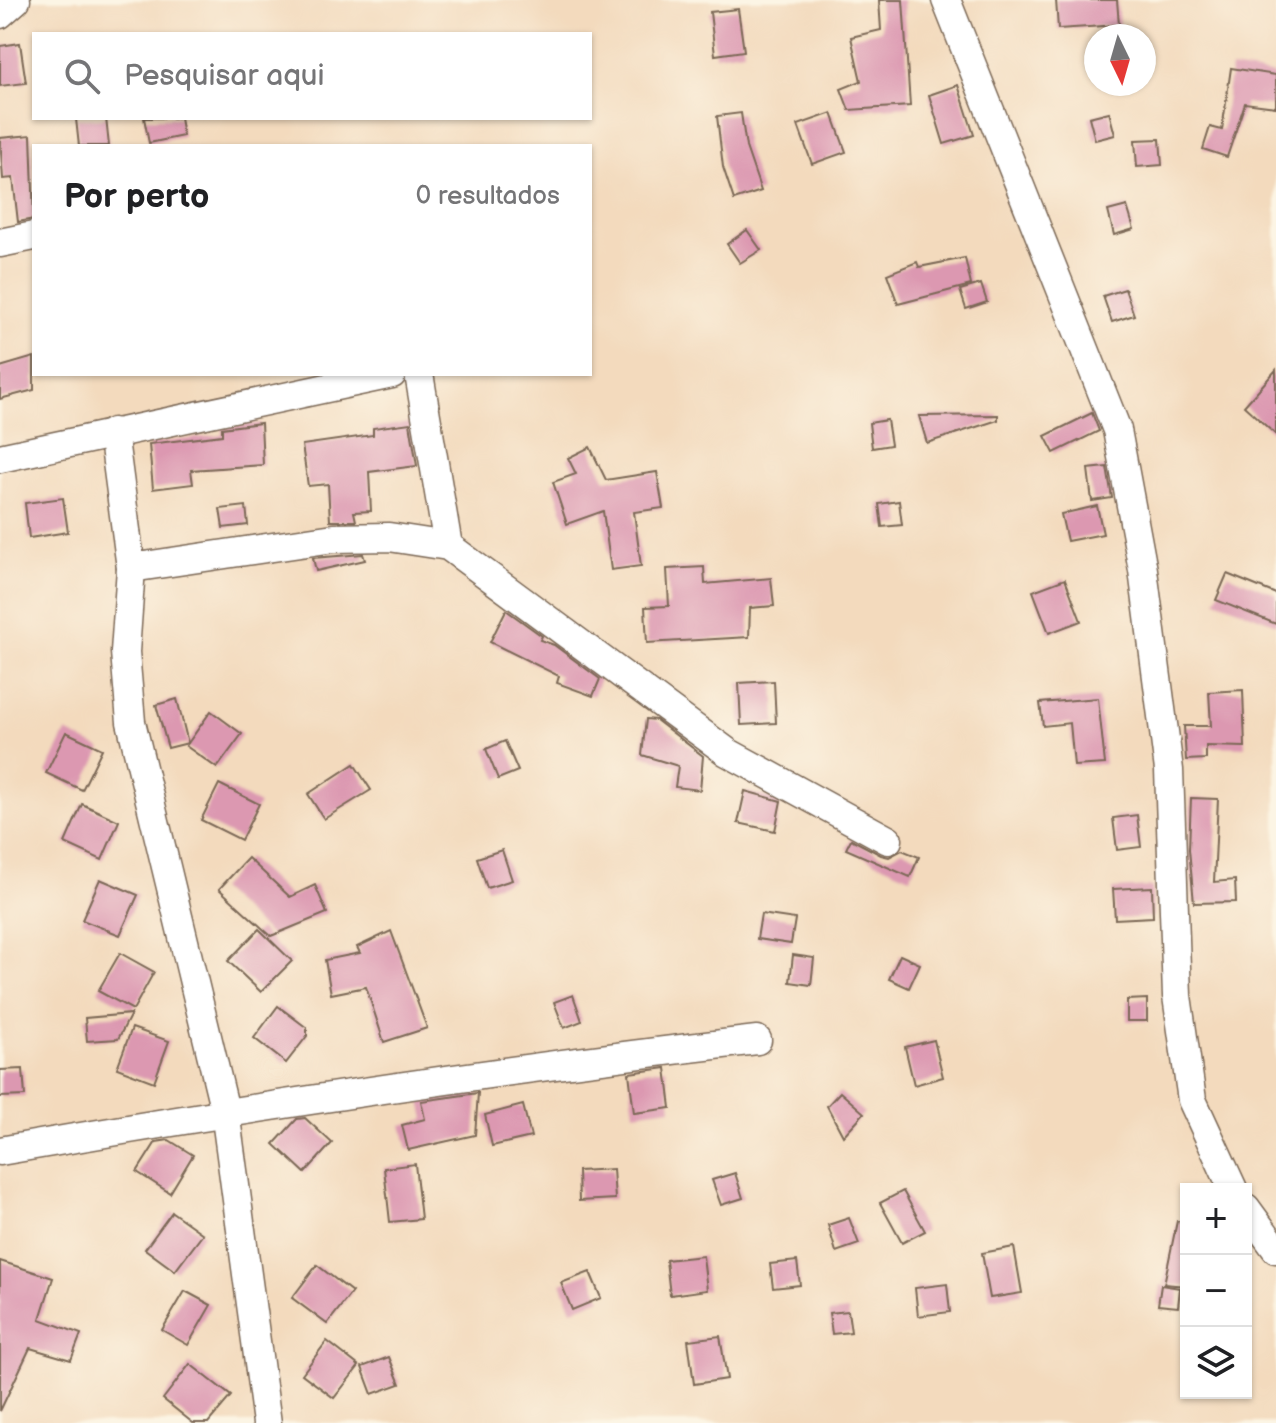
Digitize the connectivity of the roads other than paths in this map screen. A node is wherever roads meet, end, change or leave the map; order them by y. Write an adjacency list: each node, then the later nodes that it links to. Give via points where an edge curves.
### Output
1 (16, 0): 3 (street)
2 (946, 0): 16 (street, via 1117,430 1143,570 1169,770 1177,996 1192,1100)
3 (0, 14)
4 (32, 236): 5 (street)
5 (0, 243)
6 (382, 376): 8 (street)
7 (419, 376): 10 (street)
8 (113, 432): 9 (street); 11 (street)
9 (0, 458)
10 (448, 546): 11 (street, via 389,537 334,538); 12 (street, via 727,752)
11 (131, 568): 14 (street, via 125,652 131,722)
12 (888, 840)
13 (757, 1040): 14 (street)
14 (225, 1111): 15 (street); 19 (street)
15 (0, 1151)
16 (1230, 1183)
17 (1252, 1216): 18 (street)
18 (1276, 1249)
19 (267, 1423)

